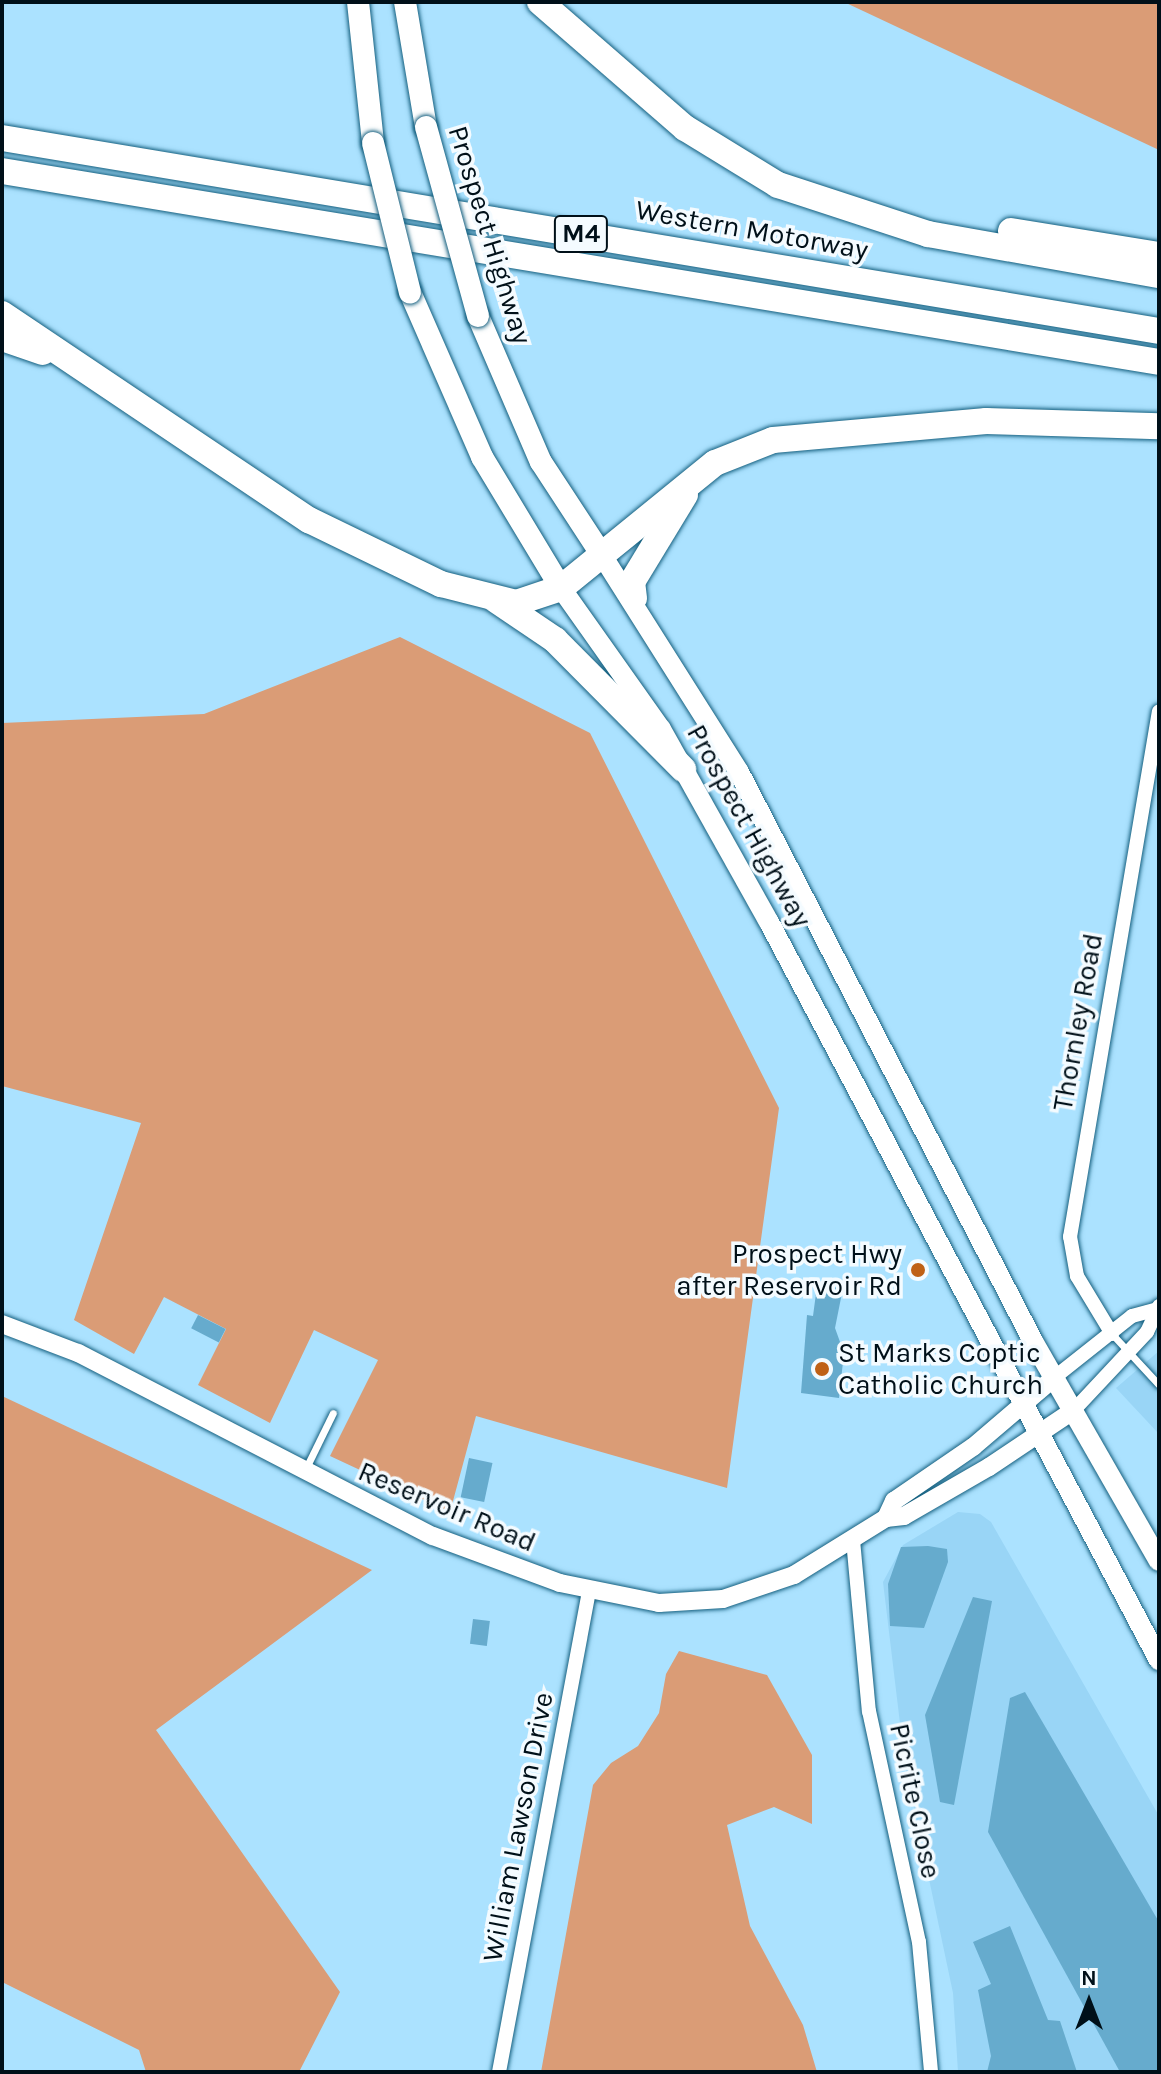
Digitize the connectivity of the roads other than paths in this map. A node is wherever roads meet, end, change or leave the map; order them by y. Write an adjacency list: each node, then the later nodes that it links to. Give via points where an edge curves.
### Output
1 (358, 2): 17 (main road, Prospect Highway, bridge, via 373,143 410,292 482,457)
2 (405, 2): 16 (main road, Prospect Highway, bridge, via 426,127 478,316 541,462)
3 (540, 2): 6 (highway, via 685,128 736,160 822,204)
4 (2, 138): 10 (highway, Western Motorway / M4)
5 (2, 171): 12 (highway, M4)
6 (928, 234): 7 (highway, via 976,225); 8 (highway)
7 (1159, 255)
8 (1159, 275)
9 (2, 314): 13 (highway)
10 (1159, 331)
11 (2, 338): 13 (highway)
12 (1159, 362)
13 (80, 365): 19 (highway, via 309,520 441,584)
14 (1159, 426): 15 (highway, via 986,421 815,433 740,449)
15 (693, 482): 16 (highway); 18 (highway, via 632,582)
16 (600, 552): 17 (highway); 18 (main road, Prospect Highway)
17 (561, 588): 19 (highway, via 530,601); 21 (main road, Prospect Highway)
18 (634, 598): 26 (main road, Prospect Highway, via 788,862)
19 (495, 600): 21 (highway, via 555,640)
20 (1159, 711): 24 (street, Thornley Road, via 1070,1237 1077,1276)
21 (683, 769): 28 (main road, Prospect Highway)
22 (1157, 1308): 24 (street, Reservoir Road, via 1132,1316); 25 (street, Reservoir Road, via 1147,1332)
23 (2, 1324): 32 (street, Reservoir Road, via 90,1359)
24 (1112, 1334): 25 (lane); 26 (street, Reservoir Road)
25 (1128, 1352): 27 (lane); 29 (street, Reservoir Road)
26 (1055, 1377): 28 (street, Reservoir Road); 29 (main road, Prospect Highway)
27 (1159, 1385)
28 (1021, 1406): 31 (main road, Prospect Highway); 33 (street, Reservoir Road, via 894,1501)
29 (1074, 1410): 31 (street, Reservoir Road); 35 (main road, Prospect Highway)
30 (333, 1413): 32 (lane)
31 (1037, 1438): 33 (street, Reservoir Road, via 904,1516); 37 (main road, Prospect Highway)
32 (303, 1474): 36 (street, Reservoir Road, via 433,1536)
33 (886, 1518): 34 (street, Reservoir Road)
34 (853, 1540): 36 (street, Reservoir Road, via 794,1575 723,1599 659,1603); 39 (street, Picrite Close, via 869,1711 919,1942)
35 (1159, 1561)
36 (589, 1592): 38 (street, William Lawson Drive)
37 (1159, 1660)
38 (499, 2072)
39 (931, 2072)

